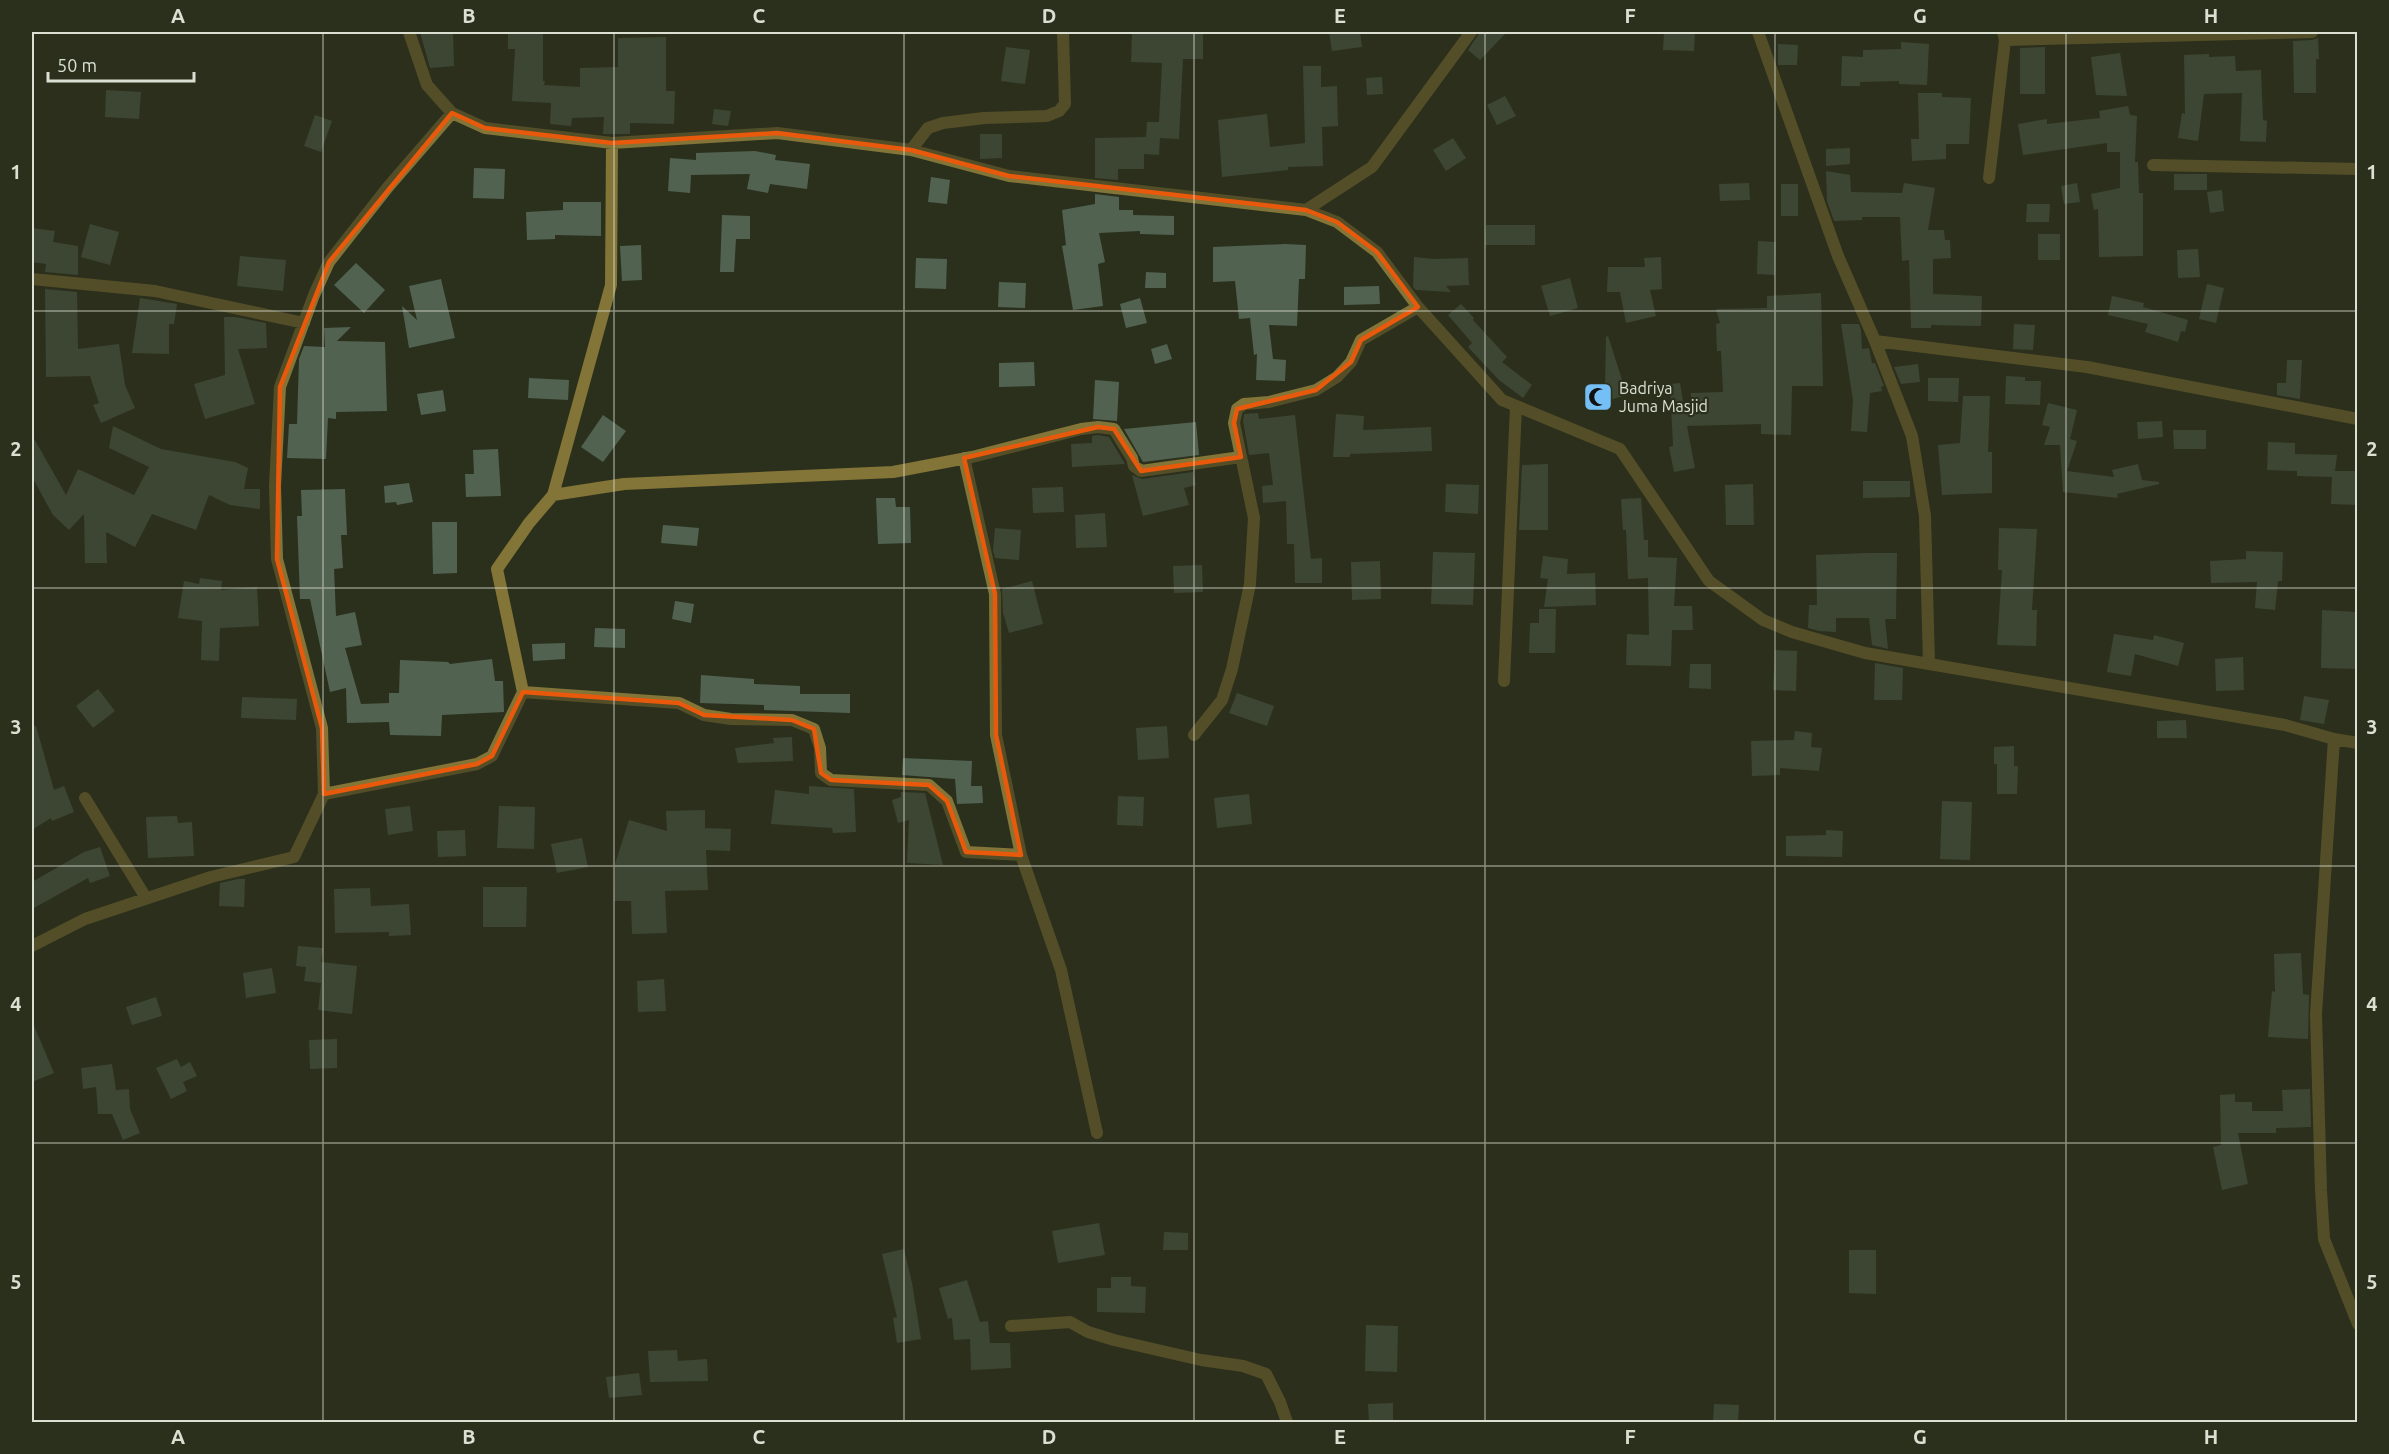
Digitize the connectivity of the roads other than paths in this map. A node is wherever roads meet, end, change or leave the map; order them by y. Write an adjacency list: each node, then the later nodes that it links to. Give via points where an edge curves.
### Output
1 (409, 32): 7 (street, via 427,86)
2 (1063, 32): 9 (street, via 1065,104 1059,111 1047,116 943,123 928,128)
3 (1471, 32): 13 (street, via 1372,166)
4 (1758, 32): 17 (street, via 1838,256)
5 (2312, 32): 6 (street)
6 (2004, 36): 12 (street)
7 (452, 113): 8 (street, via 485,128); 16 (street, via 329,262)
8 (612, 143): 9 (street, via 777,133); 22 (street, via 611,285)
9 (911, 150): 13 (street, via 1009,177)
10 (2153, 165): 11 (street)
11 (2358, 169)
12 (1989, 178)
13 (1306, 210): 15 (street, via 1337,222 1377,252)
14 (32, 279): 16 (street, via 155,291)
15 (1418, 307): 18 (street, via 1502,400); 20 (street, via 1361,340 1351,362 1316,390 1244,404 1237,409 1234,423)
16 (304, 323): 29 (street, via 280,387 275,486 277,559 322,729)
17 (1875, 342): 19 (street, via 2087,367); 23 (street, via 1912,436 1925,516)
18 (1516, 406): 23 (street, via 1620,449 1709,581 1763,620 1865,652); 24 (street)
19 (2358, 419)
20 (1241, 457): 21 (street, via 1141,471 1134,466 1114,429 1098,427); 26 (street, via 1254,518 1250,584 1222,700)
21 (964, 458): 22 (street, via 893,472 624,484); 31 (street, via 995,594 996,735)
22 (553, 495): 25 (street, via 497,569)
23 (1929, 663): 27 (street, via 2285,725)
24 (1504, 681)
25 (523, 692): 29 (street, via 492,756 477,764); 31 (street, via 679,703 704,715 792,720 814,729 821,772 831,780 929,785 947,801 966,852)
26 (1194, 735)
27 (2334, 739): 28 (street); 35 (street, via 2316,1014 2321,1190 2324,1239)
28 (2358, 743)
29 (324, 794): 32 (street, via 294,856)
30 (85, 798): 32 (street)
31 (1021, 855): 34 (street, via 1061,970)
32 (146, 898): 33 (street, via 85,919)
33 (32, 946)
34 (1097, 1132)
35 (2358, 1324)
36 (1011, 1326): 37 (street, via 1070,1322 1088,1332 1141,1347 1243,1366 1266,1374)
37 (1287, 1422)

